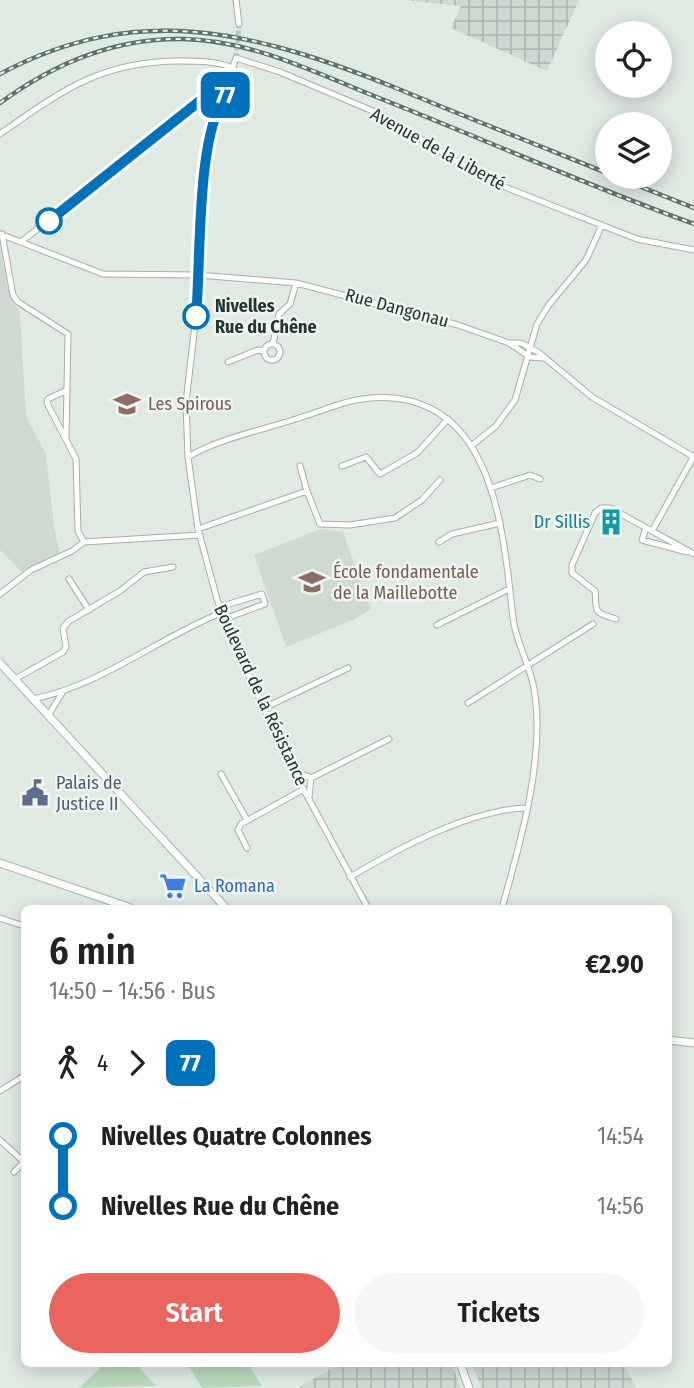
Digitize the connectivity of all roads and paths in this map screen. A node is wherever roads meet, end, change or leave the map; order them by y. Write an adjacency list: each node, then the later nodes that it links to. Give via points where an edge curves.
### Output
1 (236, 0): 2 (street)
2 (239, 24)
3 (236, 58): 4 (street); 5 (street, via 239,64); 11 (street, Avenue de la Liberté, via 380,114 487,180)
4 (233, 68): 5 (street); 6 (street); 10 (street, via 194,61 117,68 50,97)
5 (231, 83): 8 (street)
6 (219, 89): 7 (street); 8 (street)
7 (211, 94): 9 (street, via 214,102); 13 (street)
8 (225, 94): 9 (street)
9 (222, 102): 15 (street, Boulevard de la Résistance, via 209,142)
10 (0, 134)
11 (602, 225): 14 (street, Avenue de la Liberté, via 637,239); 19 (street, via 586,260 537,324)
12 (1, 234): 13 (street, Rue Dangonau); 24 (street, via 13,295 68,334)
13 (22, 241): 15 (street, Rue Dangonau, via 103,274)
14 (694, 250)
15 (198, 275): 16 (street, Rue Dangonau); 29 (street, Boulevard de la Résistance, via 185,409)
16 (296, 283): 17 (street, Rue Dangonau); 18 (street, via 290,304 279,314)
17 (509, 343): 19 (street, Rue Dangonau); 21 (street, Rue Dangonau)
18 (273, 344): 20 (street); 20 (street, via 280,352 276,359 268,359)
19 (532, 348): 21 (street); 22 (street)
20 (264, 351): 23 (street)
21 (530, 357): 22 (street); 27 (street, via 510,408)
22 (544, 358): 28 (street, via 592,397)
23 (228, 362)
24 (67, 390): 26 (street); 26 (street, via 47,403)
25 (448, 419): 27 (street); 29 (street, via 414,401 368,398); 31 (street, via 417,453 380,474 366,457)
26 (66, 439): 39 (street, via 76,459 78,531)
27 (471, 446): 34 (street)
28 (694, 456): 37 (street)
29 (188, 457): 38 (street, Boulevard de la Résistance)
30 (300, 466): 35 (street)
31 (342, 466)
32 (440, 480): 35 (street, via 396,518 350,525 320,524)
33 (540, 480): 34 (street, via 530,475)
34 (491, 488): 36 (street)
35 (307, 491): 38 (street)
36 (500, 523): 40 (street, via 452,534); 44 (street)
37 (649, 529): 41 (street); 41 (street, via 642,540); 48 (street, via 610,508 601,508 572,565 574,576 595,591 599,613)
38 (199, 532): 39 (street); 47 (street, Boulevard de la Résistance)
39 (83, 542): 45 (street, via 31,570)
40 (439, 542)
41 (692, 553)
42 (173, 567): 46 (street, via 144,572)
43 (69, 579): 46 (street)
44 (509, 589): 50 (street); 53 (street)
45 (0, 594)
46 (89, 610): 54 (street, via 65,625 63,652)
47 (221, 613): 47 (street, via 265,604 262,594); 55 (street, via 174,632); 58 (street, Boulevard de la Résistance)
48 (616, 619)
49 (593, 624): 53 (street)
50 (436, 625)
51 (0, 663): 54 (street)
52 (348, 668): 58 (street)
53 (527, 668): 57 (street); 66 (street, via 536,717)
54 (15, 679): 56 (street)
55 (62, 694): 56 (street); 59 (street)
56 (33, 699): 59 (street)
57 (468, 703)
58 (264, 708): 61 (street, Boulevard de la Résistance)
59 (48, 716): 72 (street)
60 (389, 739): 63 (street)
61 (293, 770): 63 (street); 64 (street, Boulevard de la Résistance)
62 (221, 774): 67 (street)
63 (311, 778): 65 (street)
64 (304, 789): 65 (street, Boulevard de la Résistance); 67 (street)
65 (309, 798): 70 (street, Boulevard de la Résistance)
66 (526, 808): 70 (street, via 495,813 440,832); 74 (street)
67 (247, 820): 68 (street, via 237,830)
68 (247, 848)
69 (0, 863): 71 (street)
70 (350, 877): 73 (street, Boulevard de la Résistance)
71 (122, 905)
72 (223, 905)
73 (366, 905)
74 (503, 905)
75 (0, 918): 76 (street)
76 (21, 925)
77 (672, 1040): 78 (street)
78 (694, 1043)
79 (21, 1078): 80 (street)
80 (0, 1091)
81 (0, 1140): 82 (street)
82 (21, 1158)
83 (21, 1164): 84 (street)
84 (14, 1172)
85 (461, 1367): 86 (street)
86 (469, 1388)

